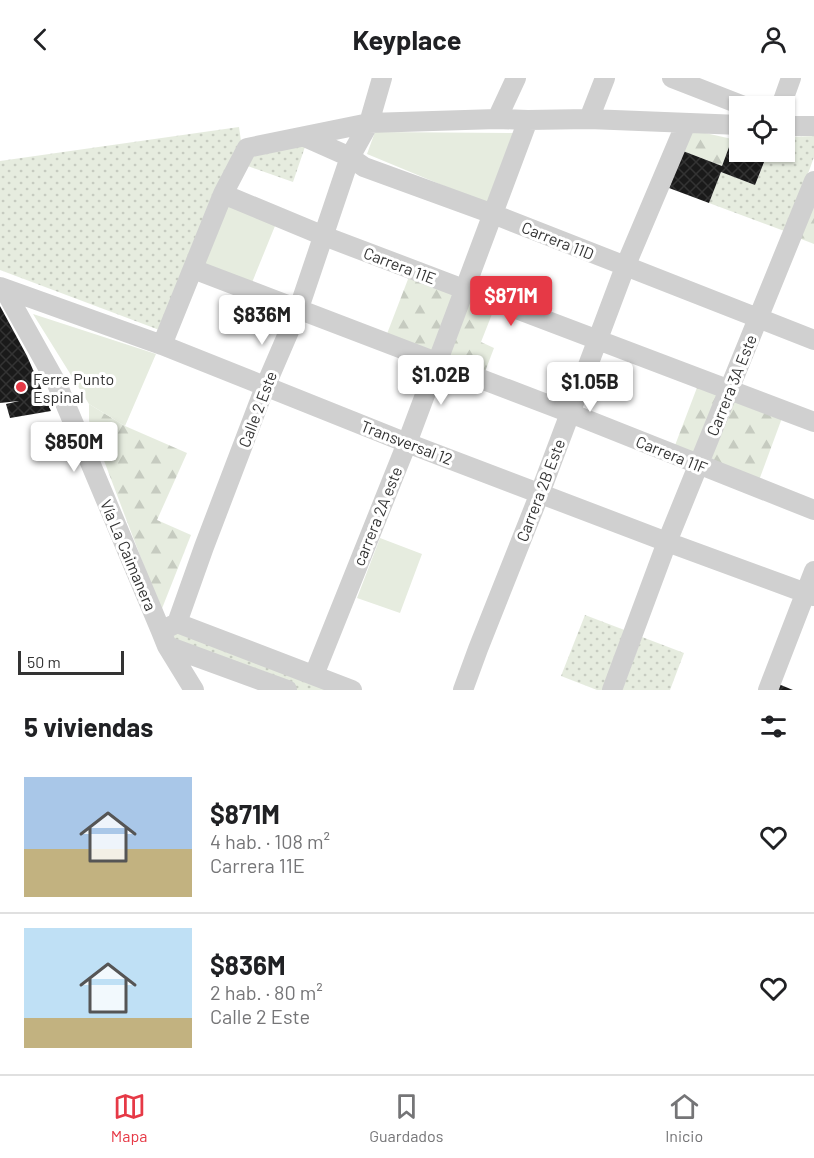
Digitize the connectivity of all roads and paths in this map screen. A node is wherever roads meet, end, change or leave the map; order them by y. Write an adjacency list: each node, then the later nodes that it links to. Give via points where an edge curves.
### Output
1 (382, 78): 11 (street, Calle 2 Este)
2 (516, 78): 8 (street)
3 (605, 78): 9 (street)
4 (672, 78): 7 (street)
5 (791, 78): 6 (street)
6 (785, 96)
7 (729, 100)
8 (497, 119): 10 (street); 11 (street)
9 (589, 119): 10 (street); 12 (street)
10 (528, 120): 20 (street, carrera 2A este)
11 (369, 123): 16 (street); 17 (street, Calle 2 Este)
12 (686, 123): 13 (street); 22 (street, Carrera 2B Este)
13 (729, 125)
14 (795, 126): 15 (street)
15 (814, 126)
16 (305, 137): 17 (street, Carrera 11D); 19 (street, via 247,148)
17 (350, 157): 20 (street, Carrera 11D, via 364,167); 21 (street, Calle 2 Este)
18 (814, 181): 27 (street, Carrera 3A Este)
19 (223, 194): 21 (street, Carrera 11E); 23 (street)
20 (493, 214): 22 (street, Carrera 11D); 25 (street, carrera 2A este)
21 (324, 236): 25 (street, Carrera 11E); 26 (street, Calle 2 Este)
22 (625, 267): 27 (street, Carrera 11D); 28 (street, Carrera 2B Este)
23 (193, 269): 26 (street, Carrera 11F); 30 (street)
24 (2, 288): 30 (street, Transversal 12); 43 (street, Vía La Caimanera, via 57,384)
25 (465, 289): 28 (street, Carrera 11E); 31 (street, carrera 2A este)
26 (299, 308): 31 (street, Carrera 11F); 32 (street, Calle 2 Este)
27 (758, 319): 29 (street, Carrera 11D); 33 (street, Carrera 3A Este)
28 (598, 339): 33 (street, Carrera 11E); 34 (street, Carrera 2B Este)
29 (814, 340)
30 (162, 345): 32 (street, Transversal 12)
31 (437, 362): 34 (street, Carrera 11F); 36 (street, carrera 2A este)
32 (265, 387): 36 (street, Transversal 12); 43 (street, Calle 2 Este)
33 (729, 389): 35 (street, Carrera 11E); 37 (street, Carrera 3A Este)
34 (570, 413): 37 (street, Carrera 11F); 38 (street, Carrera 2B Este)
35 (814, 422)
36 (407, 443): 38 (street, Transversal 12); 44 (street, carrera 2A este)
37 (699, 465): 39 (street, Carrera 11F); 40 (street, Carrera 3A Este)
38 (540, 493): 40 (street, Transversal 12); 48 (street, Carrera 2B Este)
39 (814, 510)
40 (667, 542): 42 (street, Transversal 12); 49 (street, Carrera 3A Este)
41 (814, 572): 42 (street)
42 (810, 595): 50 (street)
43 (168, 633): 44 (street); 45 (street, Vía La Caimanera); 46 (street)
44 (314, 675): 47 (street)
45 (194, 690)
46 (287, 690)
47 (352, 690)
48 (463, 690)
49 (612, 690)
50 (768, 690)

